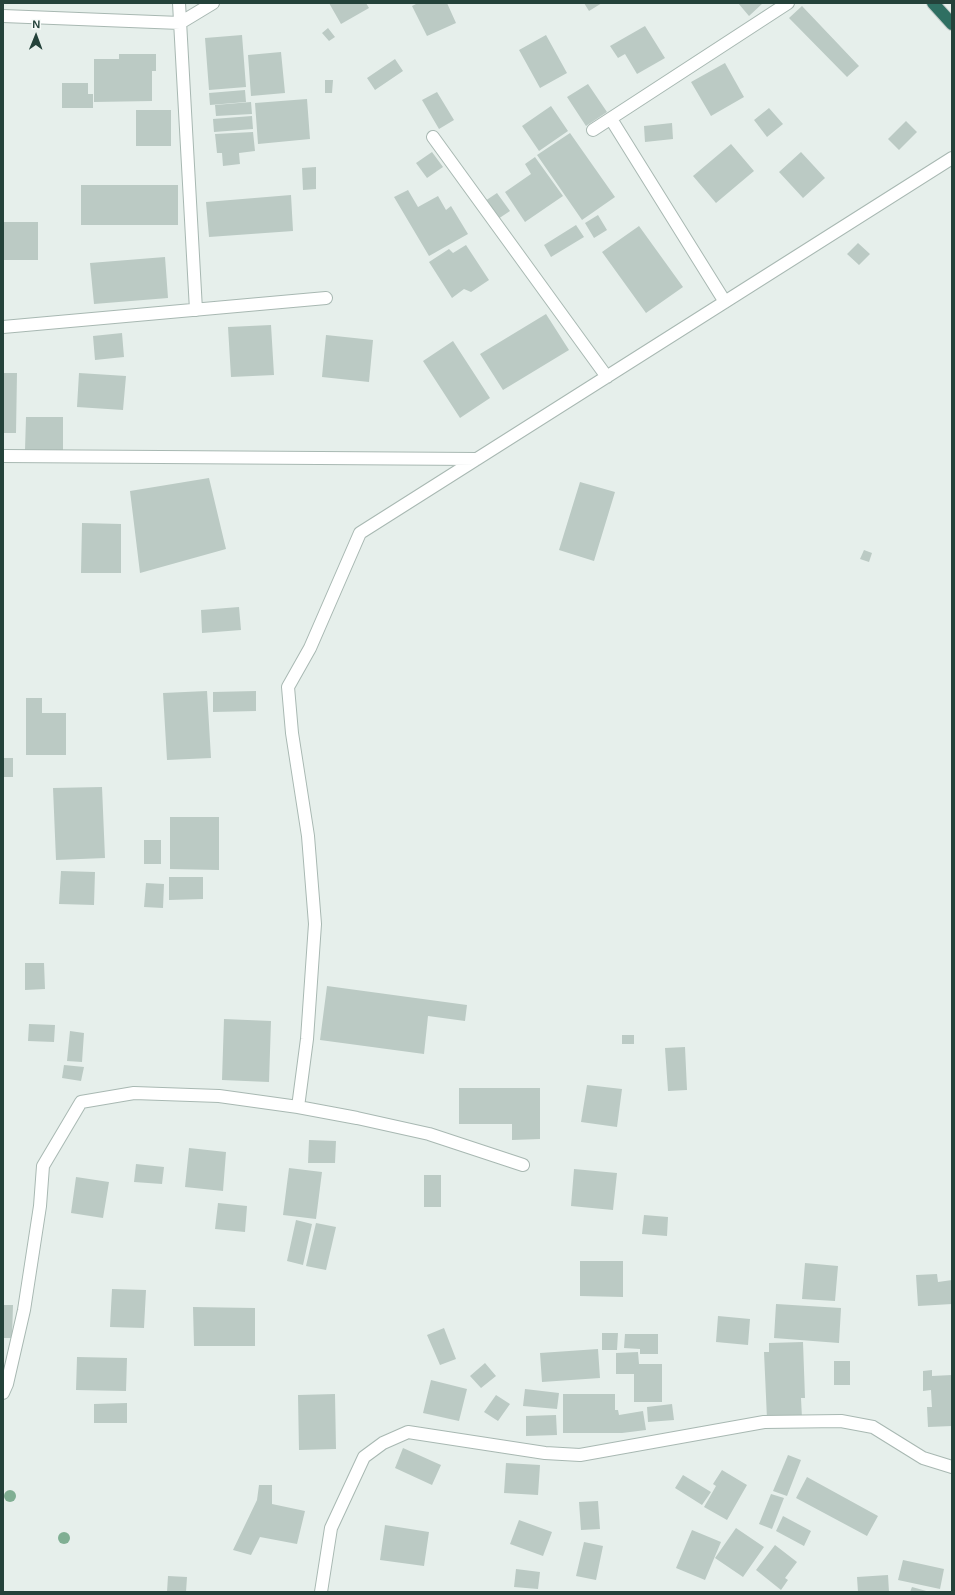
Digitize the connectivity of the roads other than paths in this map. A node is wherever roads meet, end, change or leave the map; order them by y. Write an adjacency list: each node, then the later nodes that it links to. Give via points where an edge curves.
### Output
1 (179, 3): 6 (street)
2 (213, 3): 6 (street)
3 (788, 3): 8 (street)
4 (933, 3): 7 (highway)
5 (3, 16): 6 (street)
6 (180, 23): 14 (street)
7 (952, 24)
8 (611, 119): 9 (street); 13 (street)
9 (593, 130)
10 (433, 137): 16 (street)
11 (952, 158): 13 (street)
12 (326, 298): 14 (street)
13 (725, 302): 16 (street)
14 (196, 310): 15 (street)
15 (3, 327)
16 (607, 377): 18 (street)
17 (3, 456): 18 (street)
18 (477, 459): 19 (street, via 360,533 310,648 288,687 292,733 308,836 314,924 307,1039)
19 (298, 1106): 20 (street, via 428,1134); 21 (street, via 219,1096 134,1093 81,1102 43,1166 40,1206 24,1310)
20 (523, 1166)
21 (3, 1393)
22 (952, 1467): 23 (street, via 923,1458 873,1427 841,1421 764,1422 580,1455 545,1453 408,1432 383,1443 364,1457 331,1528)
23 (321, 1592)

